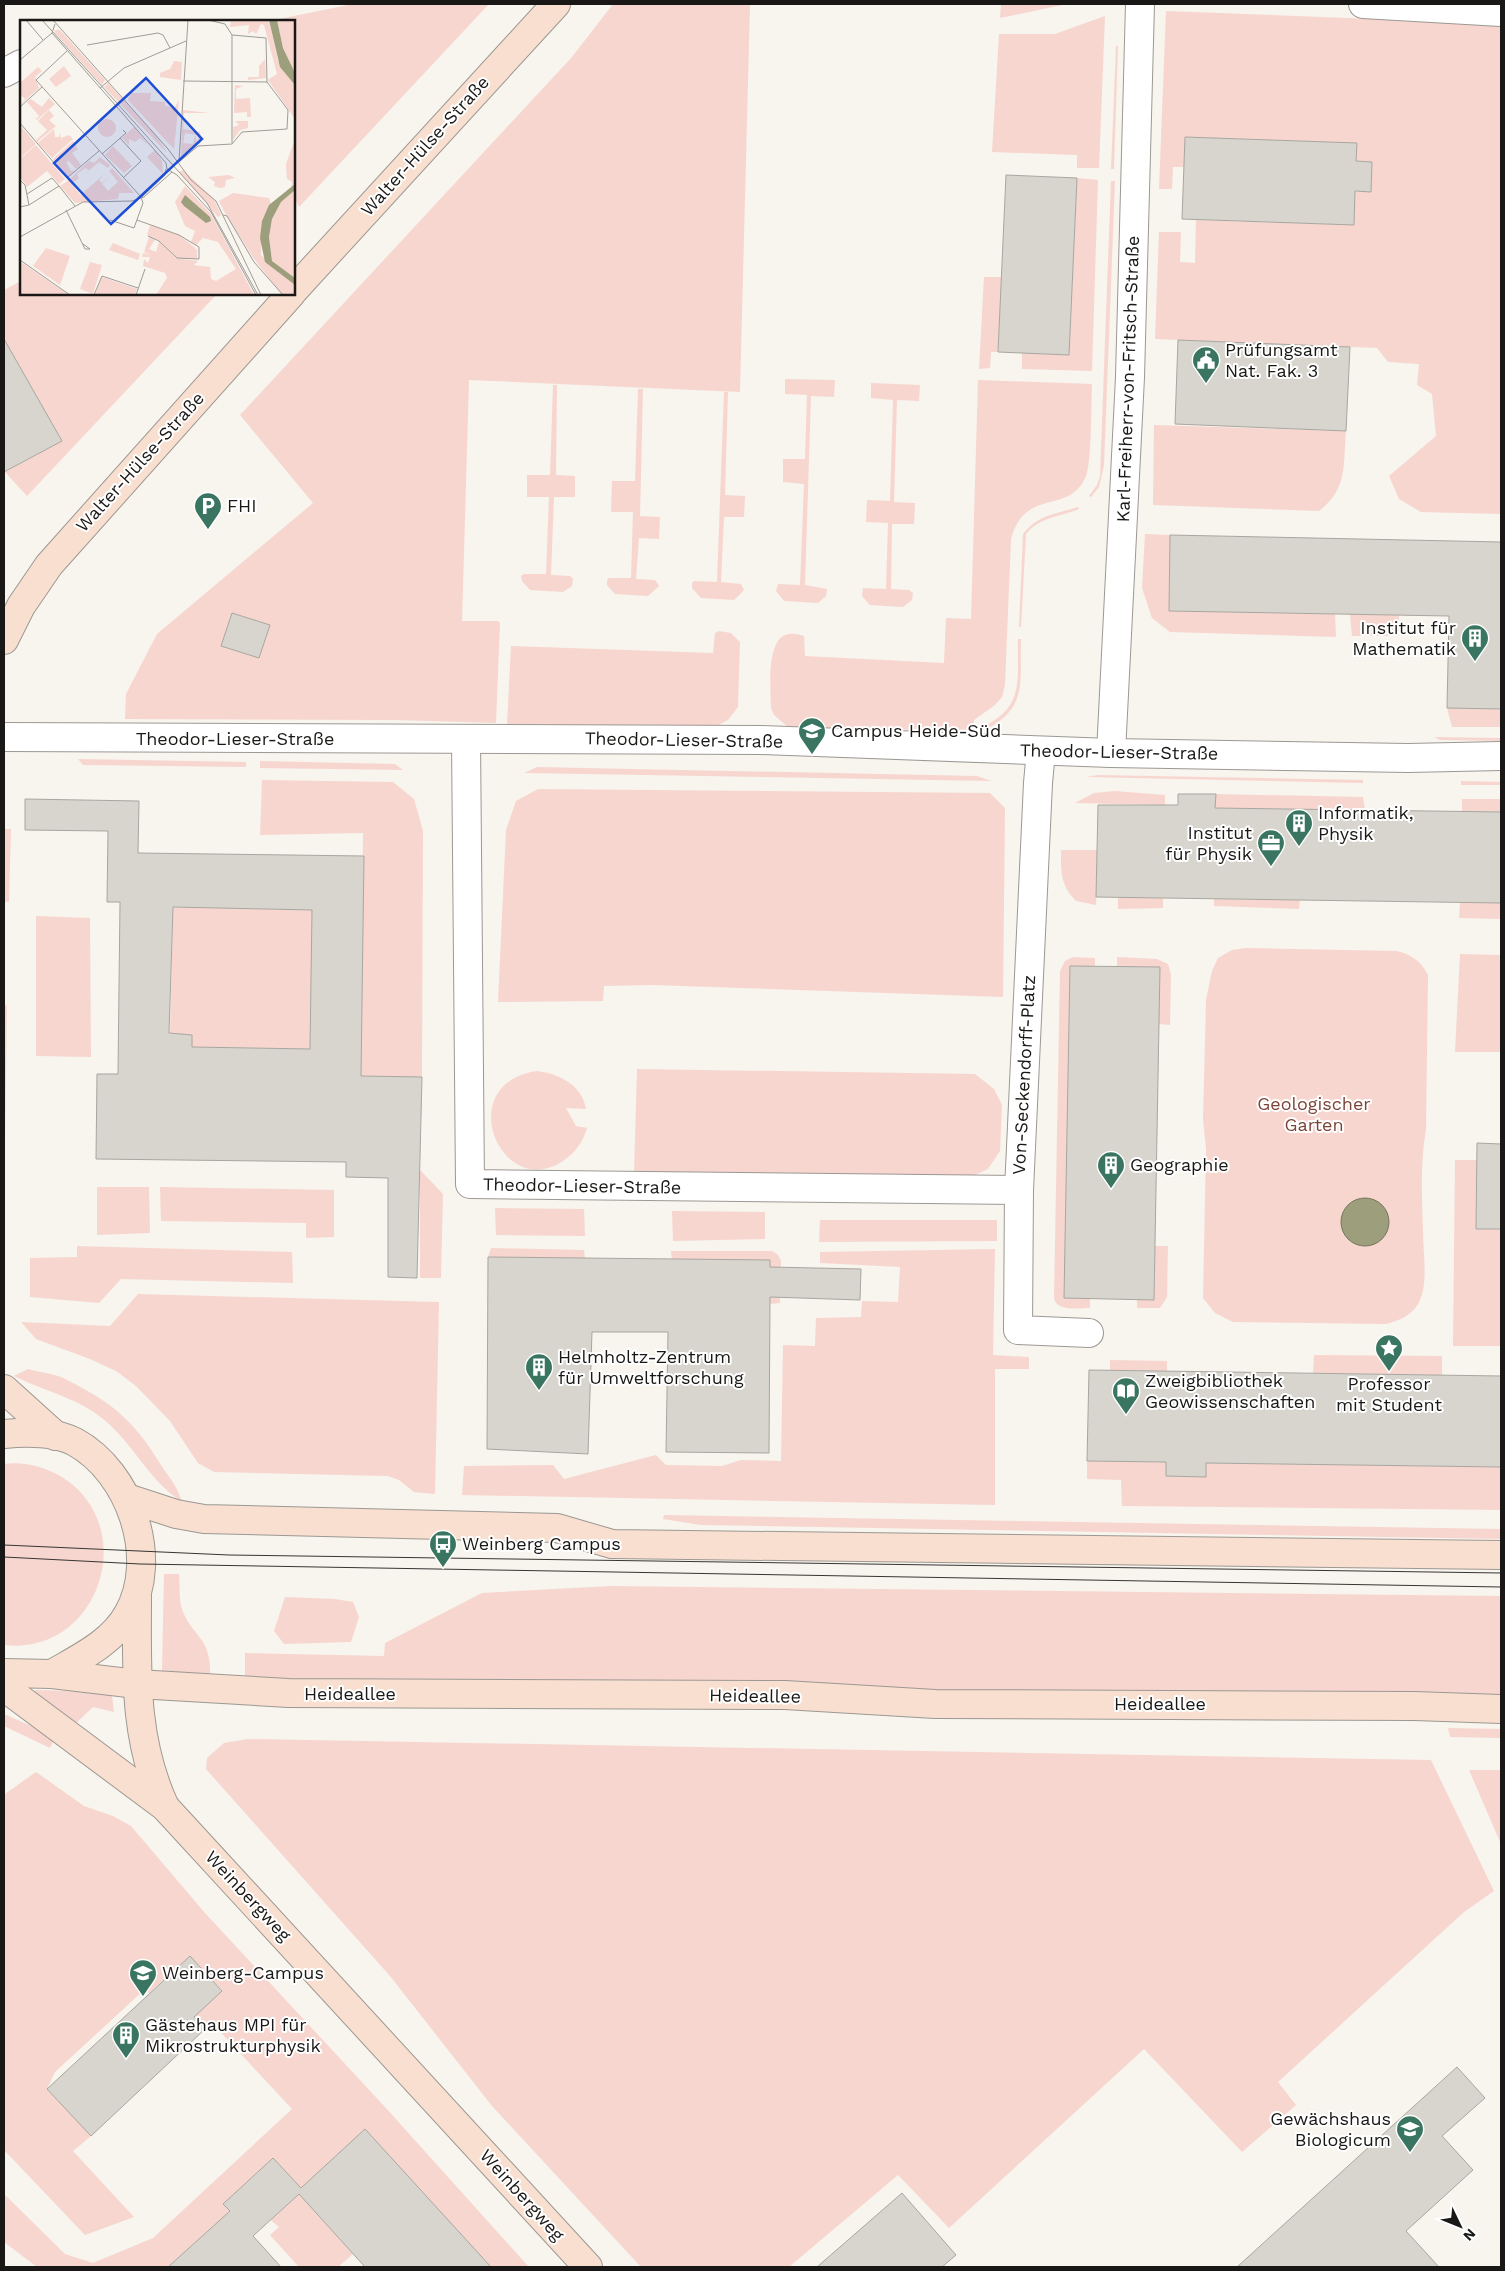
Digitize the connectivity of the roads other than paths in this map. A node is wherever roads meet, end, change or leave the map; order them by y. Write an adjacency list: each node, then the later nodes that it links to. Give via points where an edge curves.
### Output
1 (556, 4): 7 (main road, Walter-Hülse-Straße)
2 (1140, 4): 13 (street, Karl-Freiherr-von-Fritsch-Straße, via 1130,367)
3 (1363, 4): 4 (street)
4 (1501, 12)
5 (20, 65): 6 (street)
6 (4, 73)
7 (295, 289)
8 (290, 295): 9 (main road, Walter-Hülse-Straße, via 49,565 21,606)
9 (4, 640)
10 (4, 737): 11 (street, Theodor-Lieser-Straße)
11 (466, 739): 12 (street, Theodor-Lieser-Straße, via 760,740); 15 (street, Theodor-Lieser-Straße, via 470,1184)
12 (1041, 751): 13 (street, Theodor-Lieser-Straße); 15 (street, Von-Seckendorff-Platz)
13 (1111, 753): 14 (street, Theodor-Lieser-Straße, via 1408,758)
14 (1501, 756)
15 (1019, 1190): 16 (street, Von-Seckendorff-Platz, via 1018,1330)
16 (1089, 1333)
17 (4, 1389): 19 (main road)
18 (4, 1434): 19 (main road)
19 (56, 1436): 20 (main road, via 73,1442 101,1461)
20 (127, 1498): 21 (main road, via 176,1514 204,1519 557,1528 612,1544); 22 (main road, via 137,1527 140,1552)
21 (1501, 1555)
22 (137, 1596): 24 (main road, via 116,1630 88,1653); 25 (main road)
23 (4, 1673): 24 (main road, Heideallee)
24 (52, 1674): 25 (main road, Heideallee)
25 (138, 1684): 27 (main road, Heideallee, via 288,1693 785,1695 935,1704); 28 (main road, via 144,1750)
26 (4, 1687): 28 (main road, Weinbergweg)
27 (1501, 1709)
28 (165, 1807): 29 (main road, Weinbergweg)
29 (588, 2267)

